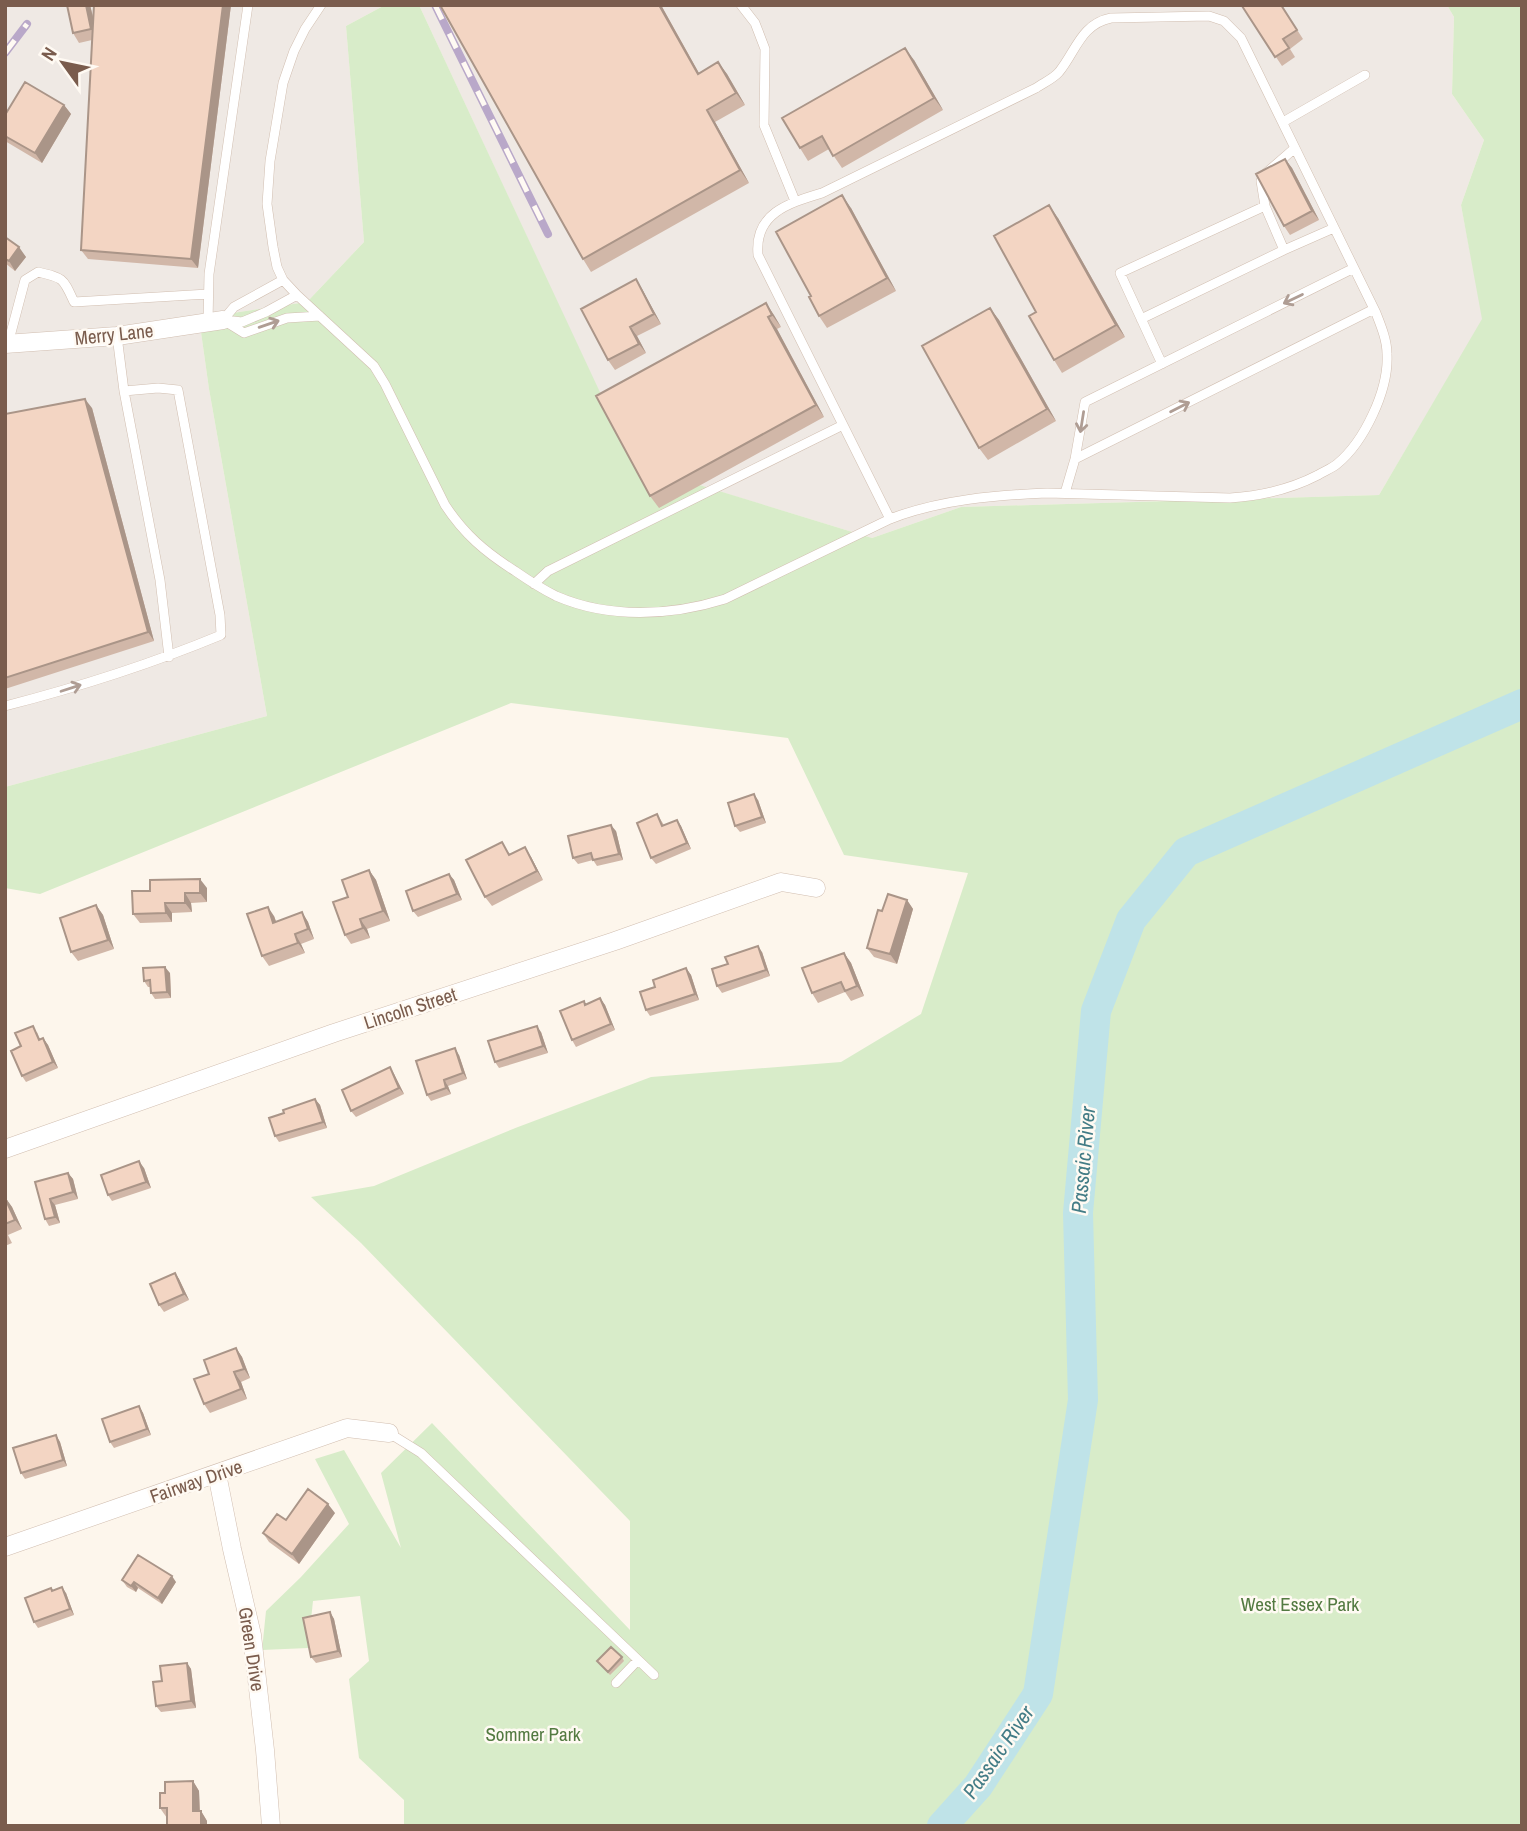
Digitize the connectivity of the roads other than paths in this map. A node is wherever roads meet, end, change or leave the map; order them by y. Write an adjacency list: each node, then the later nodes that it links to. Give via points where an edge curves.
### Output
1 (248, 5): 13 (lane)
2 (321, 5): 12 (lane, via 294,51 283,83 272,151 267,204)
3 (741, 5): 7 (lane, via 755,23 765,49 764,125)
4 (1365, 75): 5 (lane)
5 (1283, 122): 6 (lane); 7 (lane, via 1241,38 1224,21 1209,16 1111,18 1090,28 1057,75 1036,88 822,193)
6 (1295, 148): 8 (lane, via 1261,181); 9 (lane)
7 (795, 201): 23 (lane, via 769,216 757,243 758,255)
8 (1265, 206): 10 (lane); 17 (lane, via 1120,273)
9 (1334, 228): 10 (lane); 11 (lane)
10 (1284, 250): 17 (lane)
11 (1354, 268): 15 (lane); 21 (lane, one-way to 21)
12 (283, 280): 14 (lane); 18 (lane)
13 (208, 294): 18 (lane); 20 (lane, via 74,302 60,276 38,272 25,280)
14 (297, 295): 16 (lane); 18 (lane, via 242,322)
15 (1374, 309): 24 (lane, one-way to 15); 25 (lane, via 1387,354 1383,386 1365,429 1336,465 1281,491 1254,497)
16 (320, 316): 18 (lane, one-way to 16, via 244,333 287,318); 27 (lane, via 374,366 457,522 489,555)
17 (1141, 318): 21 (lane)
18 (216, 322): 19 (street, Merry Lane)
19 (117, 335): 20 (street, Merry Lane); 22 (lane)
20 (6, 344)
21 (1162, 364): 24 (lane, one-way to 24, via 1085,402)
22 (124, 391): 28 (lane, via 160,580); 28 (lane, via 178,390 220,615 221,635)
23 (843, 425): 26 (lane); 27 (lane, via 548,571)
24 (1075, 459): 25 (lane)
25 (1065, 493): 26 (lane, via 945,503)
26 (890, 519): 27 (lane, via 725,599 695,607 624,612 575,602)
27 (534, 584)
28 (169, 657): 29 (lane, one-way to 28)
29 (5, 706)
30 (816, 888): 31 (street, Lincoln Street, via 781,881)
31 (5, 1149)
32 (389, 1433): 33 (street, Fairway Drive, via 347,1427); 35 (lane, via 421,1453)
33 (218, 1474): 34 (street, Fairway Drive); 38 (street, Green Drive, via 253,1635)
34 (5, 1547)
35 (638, 1660): 36 (lane); 37 (lane)
36 (654, 1675)
37 (617, 1683)
38 (271, 1826)

